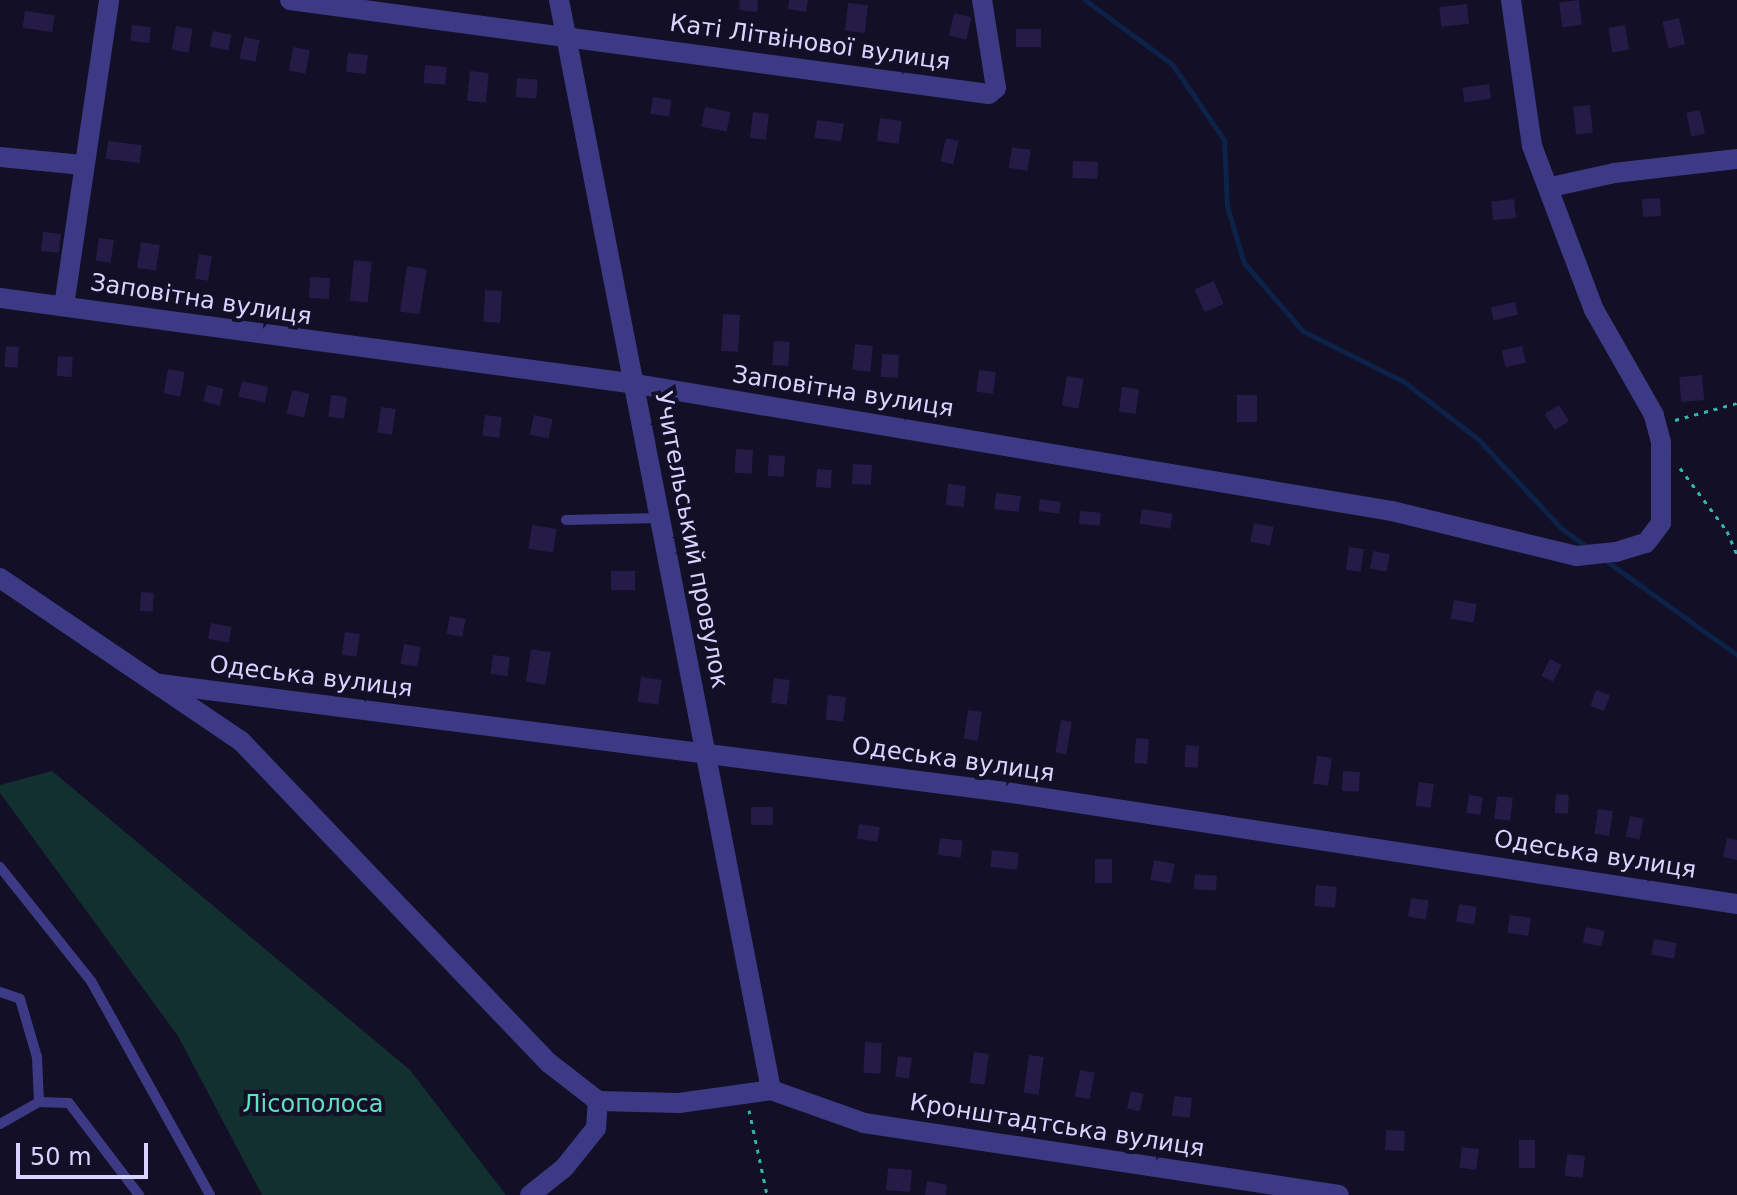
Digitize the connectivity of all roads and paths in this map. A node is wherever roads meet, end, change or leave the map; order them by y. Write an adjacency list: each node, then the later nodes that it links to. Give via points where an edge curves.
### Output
1 (109, 0): 9 (street)
2 (290, 0): 6 (street, Каті Літвінової вулиця)
3 (559, 0): 6 (street, Учительський провулок)
4 (982, 0): 6 (street, Каті Літвінової вулиця, via 996,88 989,94)
5 (1511, 0): 10 (street, via 1532,146)
6 (565, 37): 13 (street, Учительський провулок)
7 (0, 157): 9 (street)
8 (1737, 159): 10 (street, via 1614,173)
9 (83, 165): 12 (street)
10 (1551, 187): 15 (street, via 1594,310)
11 (0, 298): 12 (street, Заповітна вулиця)
12 (64, 306): 13 (street, Заповітна вулиця)
13 (636, 384): 15 (street, Заповітна вулиця, via 1392,511 1577,556 1646,543 1661,523 1661,442); 17 (street, Учительський провулок)
14 (1737, 403): 15 (path)
15 (1656, 424)
16 (1679, 466): 19 (path, via 1727,531)
17 (660, 518): 18 (lane); 22 (street, Учительський провулок)
18 (566, 520)
19 (1737, 555)
20 (0, 578): 21 (street)
21 (160, 684): 22 (street, Одеська вулиця); 28 (street, via 241,741 549,1063)
22 (704, 753): 24 (street, Одеська вулиця, via 1392,849); 26 (street, Учительський провулок)
23 (0, 867): 32 (lane, via 91,981)
24 (1737, 904)
25 (0, 992): 29 (lane, via 20,999 37,1057)
26 (771, 1090): 27 (street); 35 (street, Кронштадтська вулиця, via 864,1123)
27 (745, 1095): 28 (street, via 679,1103); 34 (path)
28 (598, 1101): 33 (street, via 596,1128 564,1168)
29 (39, 1102): 30 (lane); 31 (lane, via 69,1103)
30 (0, 1124)
31 (139, 1195)
32 (210, 1195)
33 (530, 1195)
34 (767, 1195)
35 (1339, 1195)

